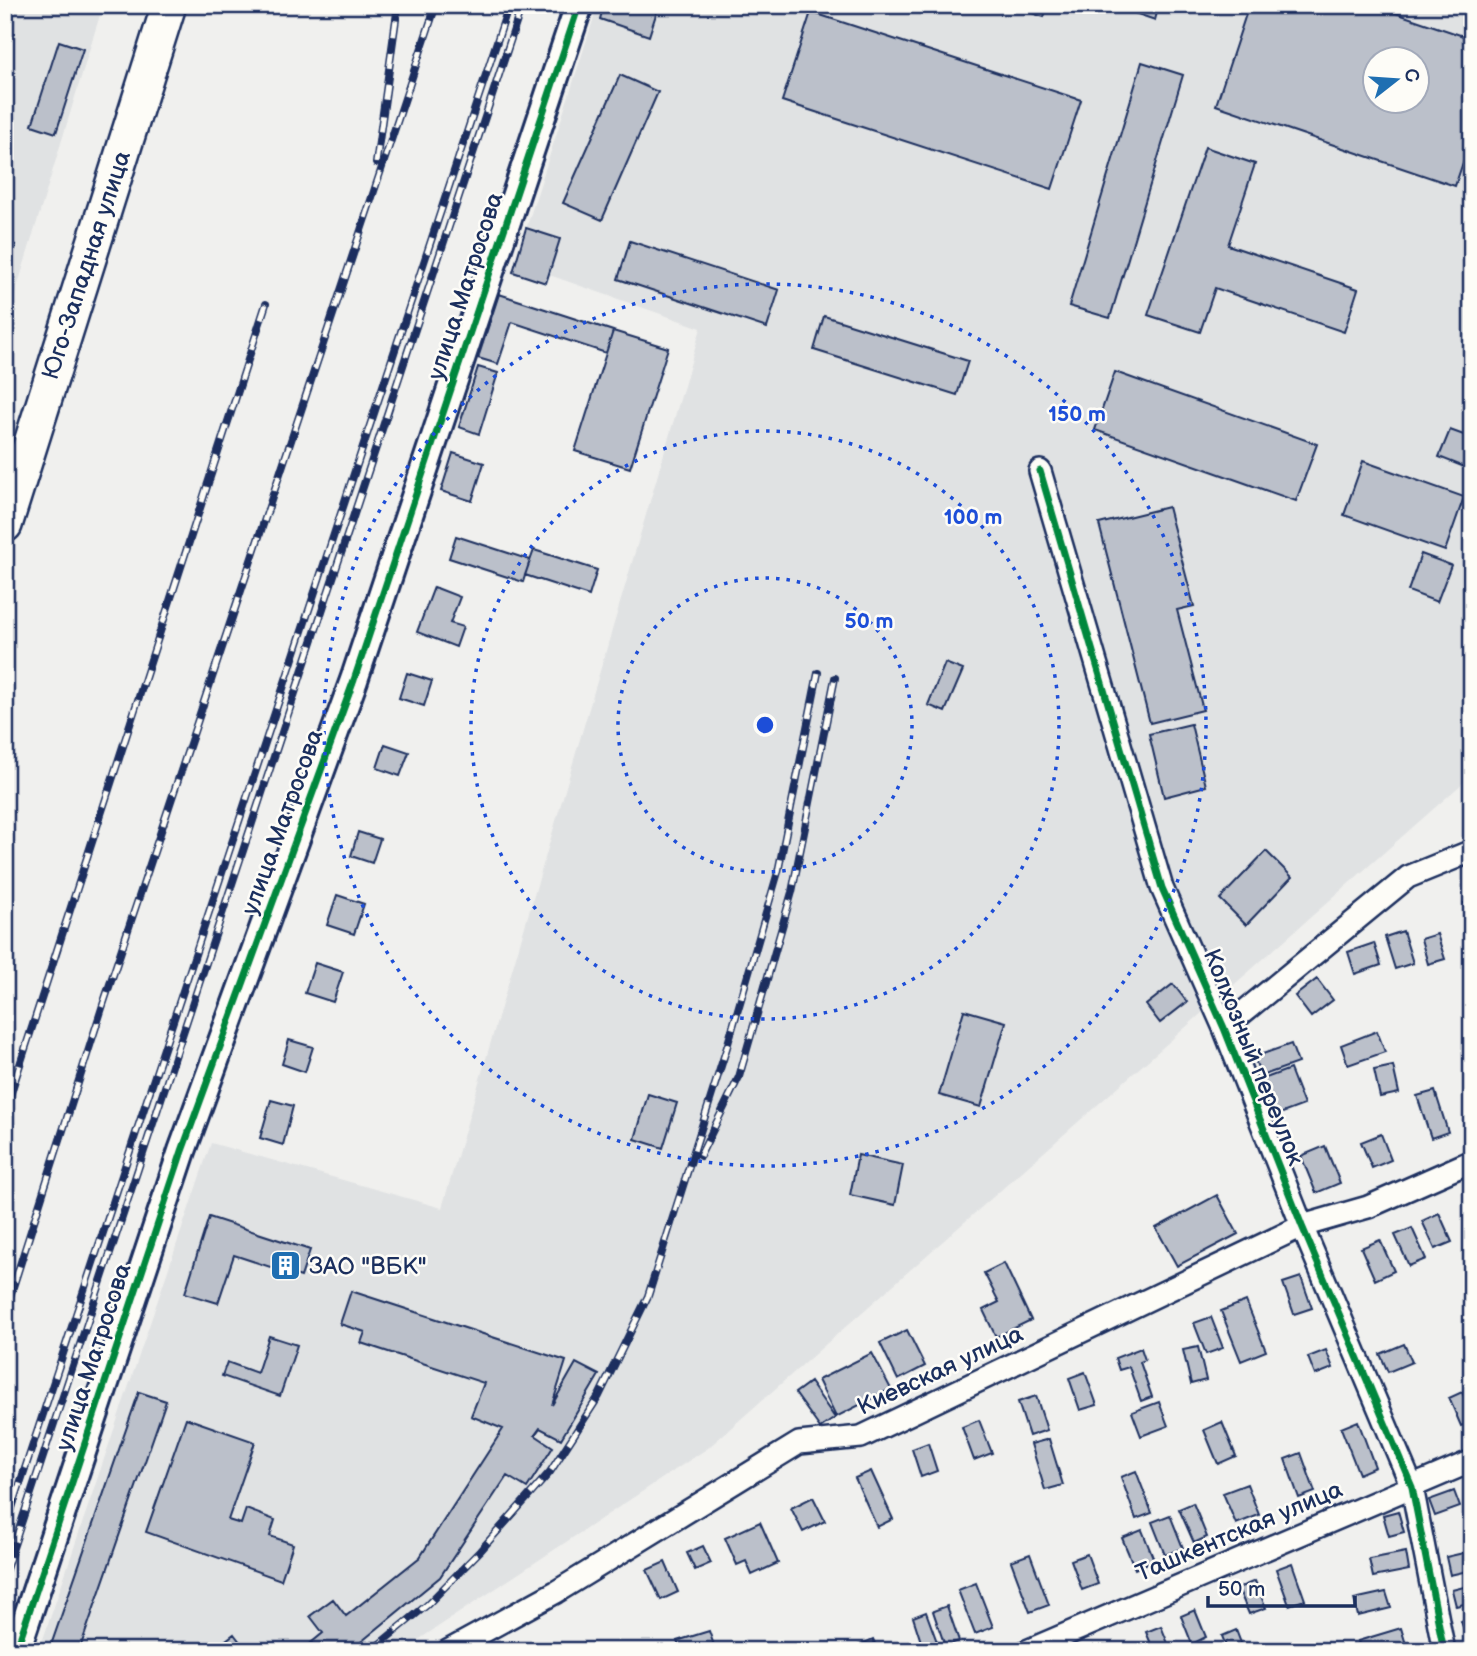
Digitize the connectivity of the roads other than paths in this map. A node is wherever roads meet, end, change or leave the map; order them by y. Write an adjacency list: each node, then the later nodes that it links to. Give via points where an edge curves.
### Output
1 (169, 5): 4 (main road, Юго-Западная улица)
2 (579, 5): 11 (street, улица Матросова, via 359,667 182,1151)
3 (1040, 471): 6 (street, Колхозный переулок, via 1162,888)
4 (5, 525)
5 (1472, 851): 6 (street, via 1408,877)
6 (1224, 1028): 8 (street, Колхозный переулок)
7 (1472, 1161): 8 (street, Киевская улица, via 1368,1207)
8 (1302, 1226): 10 (street, Колхозный переулок); 12 (street, Киевская улица, via 861,1437 799,1443 556,1592)
9 (1472, 1461): 10 (street, Ташкентская улица)
10 (1412, 1487): 13 (street, Ташкентская улица); 14 (street, Колхозный переулок)
11 (16, 1651)
12 (448, 1651)
13 (1027, 1651)
14 (1444, 1651)

